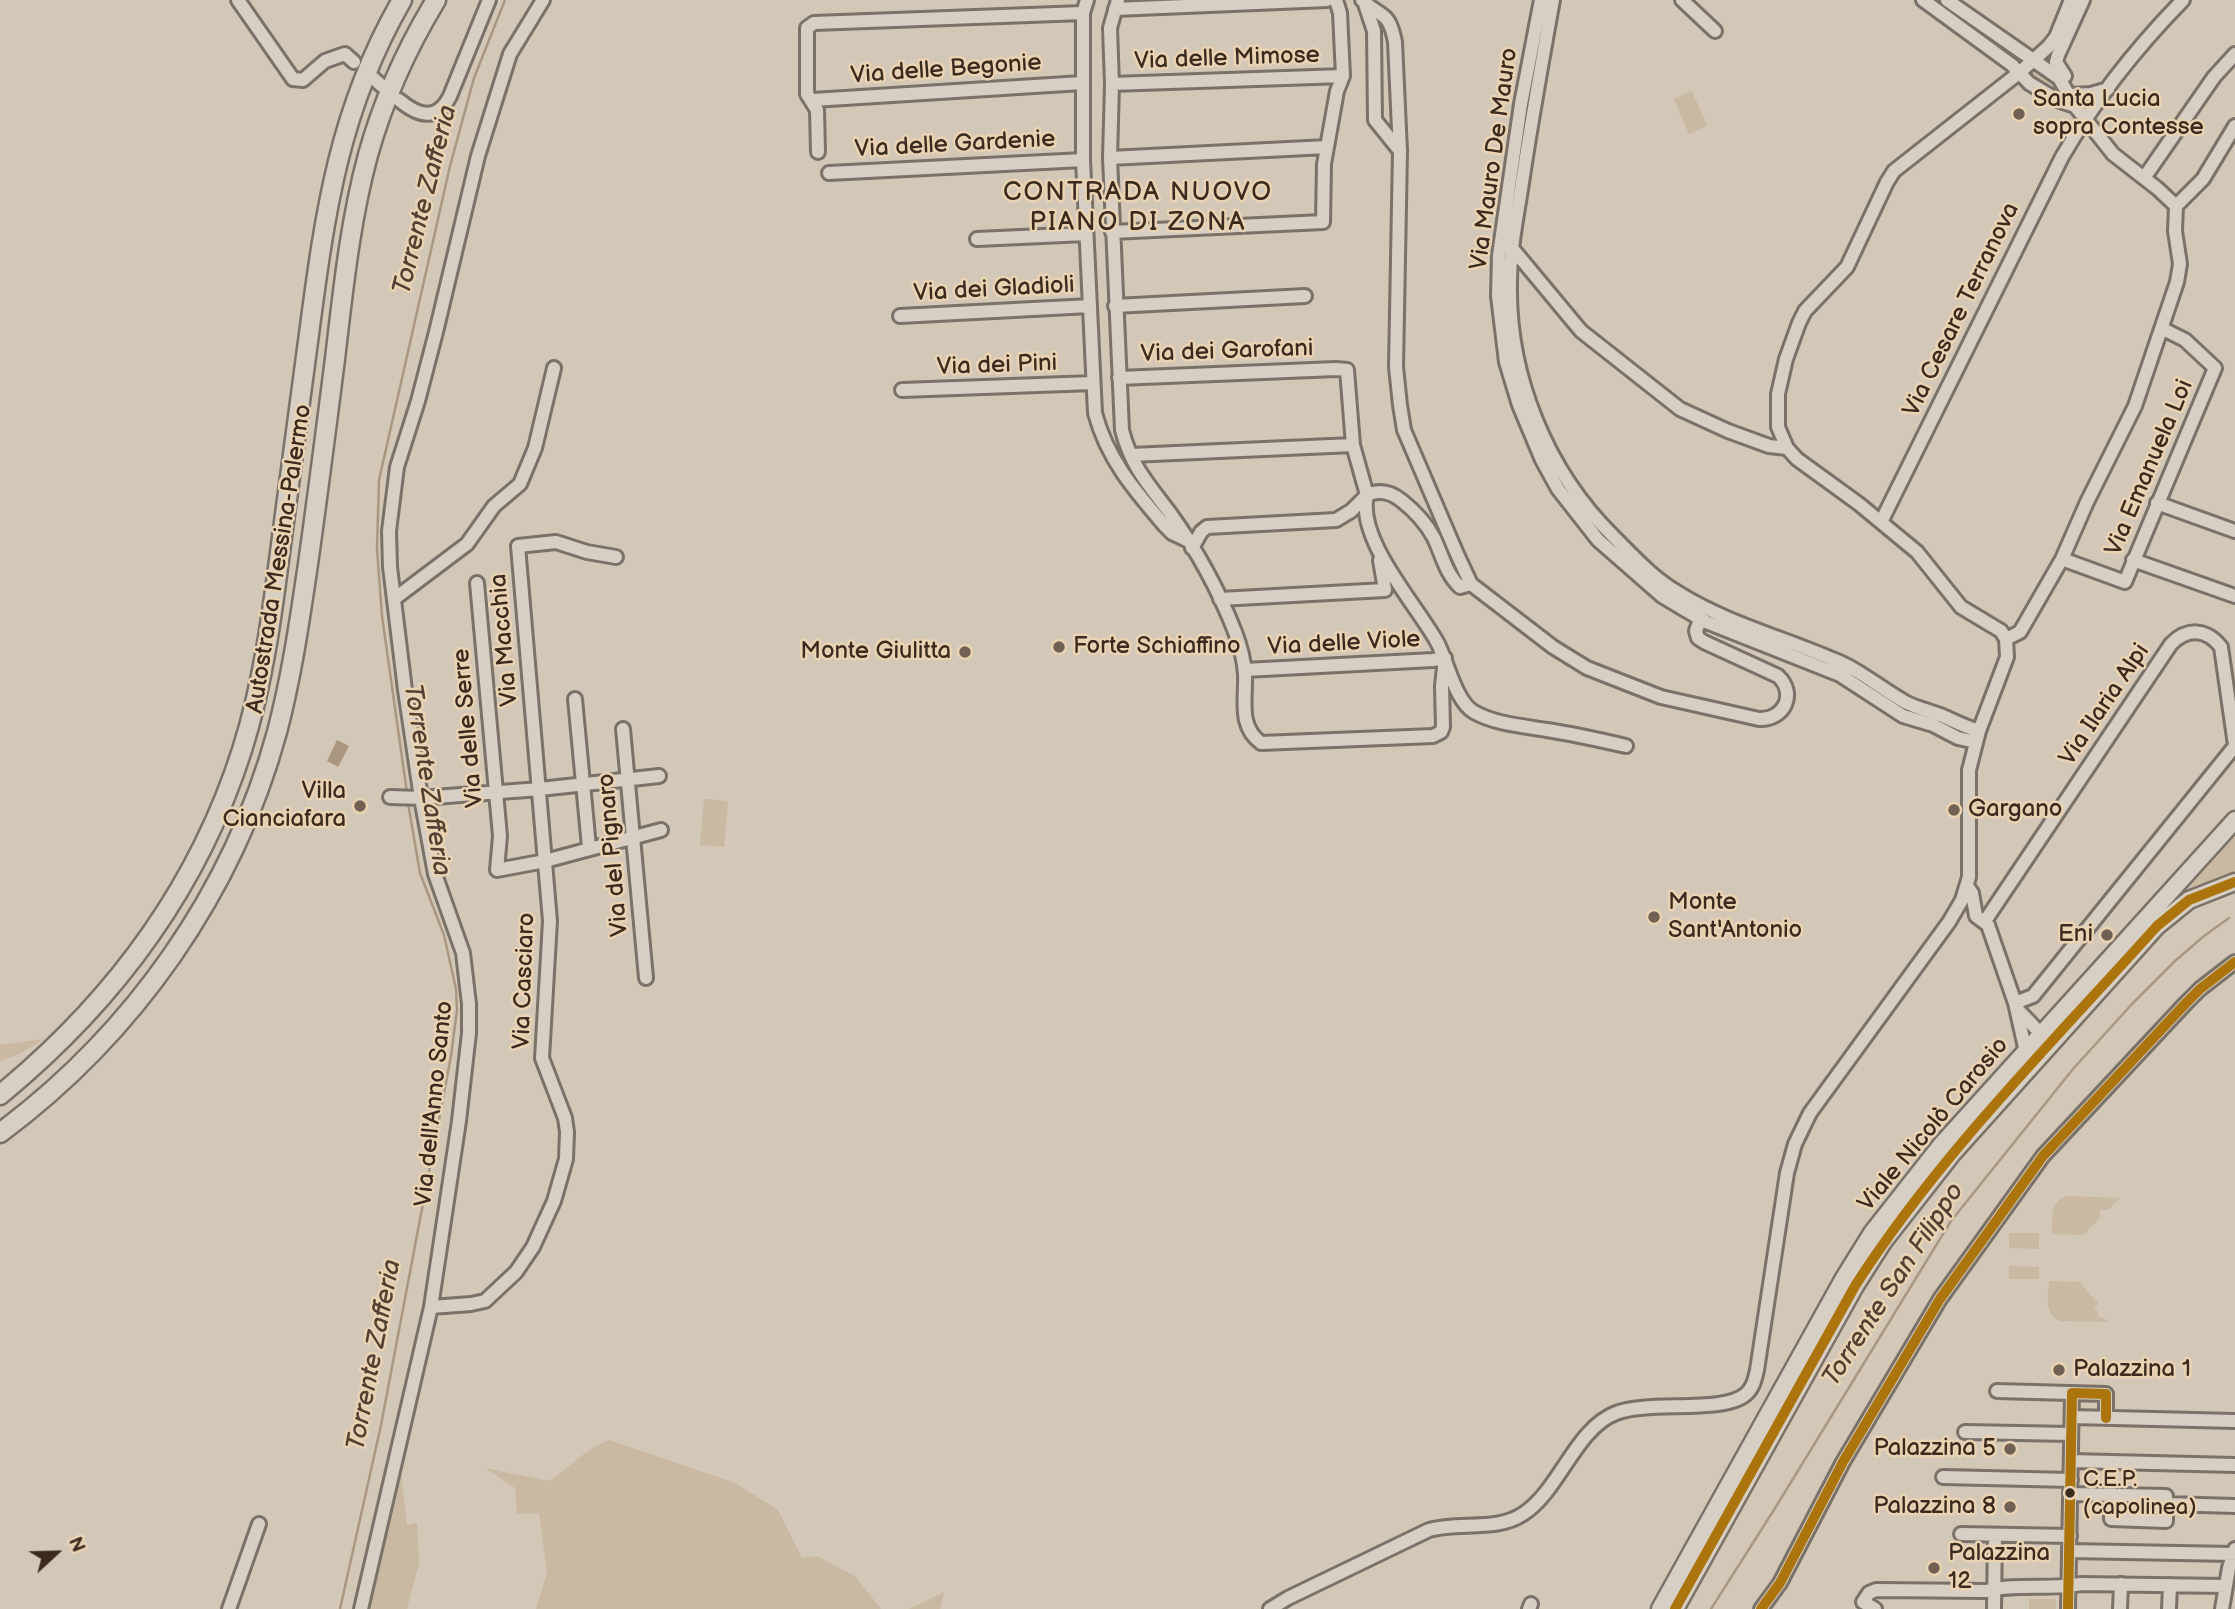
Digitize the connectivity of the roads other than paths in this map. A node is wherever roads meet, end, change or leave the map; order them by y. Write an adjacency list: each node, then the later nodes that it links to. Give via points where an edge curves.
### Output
1 (238, 0): 22 (street, via 293,79 303,79 325,61 345,54)
2 (402, 0): 100 (highway, Autostrada Messina-Palermo, via 360,89 334,174 265,655 242,751 221,808 181,888 147,942 72,1029)
3 (436, 0): 101 (highway, Autostrada Messina-Palermo, via 386,101 363,178 293,660 278,730 256,796 204,906 144,995 74,1071)
4 (489, 0): 29 (street, via 443,107 422,114)
5 (542, 0): 69 (street, Via dell'Anno Santo, via 510,54 496,94 397,467 388,531)
6 (1327, 0): 17 (street)
7 (1336, 0): 24 (street)
8 (1541, 0): 44 (street, Via Mauro De Mauro, via 1521,104)
9 (1553, 0): 44 (street, Via Mauro De Mauro)
10 (1682, 0): 19 (street)
11 (1923, 0): 23 (street)
12 (1947, 0): 21 (street)
13 (2071, 0): 21 (street, via 2052,43)
14 (2083, 0): 28 (street, via 2056,62 2072,86)
15 (2182, 0): 27 (street, Via Cesare Terranova)
16 (1364, 2): 34 (street, via 1374,31 1375,120); 34 (street, via 1384,14 1392,27)
17 (1116, 5): 26 (street, via 1110,28)
18 (1085, 7): 25 (street); 30 (street, via 814,23 806,36 807,94)
19 (1715, 31)
20 (2235, 54): 39 (street)
21 (2034, 60): 23 (street); 28 (street, via 2059,78)
22 (354, 62)
23 (2020, 72): 28 (street, via 2057,100); 55 (street, via 1894,171 1847,267 1805,311 1778,394 1778,427)
24 (1343, 76): 26 (street, Via delle Mimose); 33 (street)
25 (1082, 83): 30 (street, Via delle Begonie); 37 (street)
26 (1112, 84): 36 (street)
27 (2108, 89): 28 (street); 31 (street, Via Cesare Terranova)
28 (2073, 99): 31 (street)
29 (399, 100)
30 (813, 100): 35 (street)
31 (2084, 119): 39 (street, via 2113,154); 59 (street, Via Cesare Terranova)
32 (2235, 127): 40 (street, via 2203,178)
33 (1326, 147): 36 (street); 41 (street, via 1323,222)
34 (1400, 151): 67 (street, via 1395,367 1402,418)
35 (818, 152)
36 (1110, 158): 41 (street)
37 (1083, 160): 38 (street, Via delle Gardenie); 42 (street)
38 (829, 173)
39 (2144, 178): 40 (street)
40 (2176, 206): 64 (street, via 2178,282 2135,406)
41 (1112, 232): 47 (street)
42 (1086, 234): 43 (street); 46 (street)
43 (977, 239)
44 (1506, 248): 55 (street, via 1586,337 1680,410 1769,446); 71 (street, Via Mauro De Mauro, via 1498,296 1507,362 1542,460 1558,489 1598,540 1662,596); 77 (street, Via Mauro De Mauro, via 1511,314 1529,400 1555,460 1600,523 1650,572 1699,606 1841,662 1907,703)
45 (1305, 296): 47 (street)
46 (1090, 306): 48 (street, Via dei Gladioli); 52 (street)
47 (1115, 306): 51 (street)
48 (900, 316)
49 (2165, 330): 58 (street, Via Emanuela Loi, via 2185,340 2215,368)
50 (554, 368): 69 (street, via 536,448 524,478 494,506 467,544)
51 (1119, 378): 54 (street, Via dei Garofani, via 1347,370); 56 (street, via 1122,430)
52 (1093, 383): 53 (street, Via dei Pini); 61 (street, via 1100,431 1118,468 1165,526)
53 (902, 390)
54 (1353, 445): 56 (street); 57 (street)
55 (1787, 448): 59 (street)
56 (1131, 455): 61 (street)
57 (1367, 495): 61 (street, via 1336,520 1207,527); 62 (street, via 1364,507); 67 (street, via 1376,491 1393,494 1418,513 1453,581 1460,586)
58 (2157, 503): 60 (street); 65 (street, Via Emanuela Loi)
59 (1881, 522): 72 (street, via 1923,558 1961,607 2001,631)
60 (2235, 531)
61 (1190, 544): 70 (street)
62 (1378, 548): 70 (street, via 1385,590); 73 (street)
63 (616, 557): 83 (street, Via Macchia, via 556,542 518,546)
64 (2062, 559): 65 (street, Via Emanuela Loi, via 2125,582); 72 (street, via 2020,632)
65 (2133, 560): 68 (street)
66 (477, 583): 84 (street, Via delle Serre)
67 (1472, 584): 71 (street, via 1587,668 1686,704 1759,719 1780,713 1787,693 1778,676 1704,642 1696,631)
68 (2235, 596)
69 (394, 599): 86 (street, Via dell'Anno Santo)
70 (1220, 599): 74 (street)
71 (1700, 619): 77 (street, Via Mauro De Mauro, via 1840,676 1903,716)
72 (2006, 639): 77 (street, via 2007,657)
73 (1445, 658): 74 (street, Via delle Viole); 74 (street, via 1443,727 1433,736 1261,743 1245,722); 79 (street, via 1451,680 1472,711 1500,722)
74 (1245, 670)
75 (575, 699): 82 (street)
76 (623, 729): 81 (street, Via del Pignaro)
77 (1977, 736): 93 (street, via 1968,783)
78 (2235, 745): 94 (street, Via Ilaria Alpi, via 2221,646 2208,636 2185,633 2171,644); 97 (street, Via Ilaria Alpi, via 2033,996)
79 (1626, 746)
80 (659, 776): 81 (street)
81 (628, 779): 82 (street); 89 (street, Via del Pignaro)
82 (583, 784): 83 (street); 90 (street)
83 (540, 789): 84 (street); 91 (street, Via Casciaro)
84 (496, 792): 86 (street); 91 (street, Via delle Serre, via 497,870)
85 (395, 798): 86 (street)
86 (419, 798): 102 (street, Via dell'Anno Santo, via 435,874 463,953 469,1004 459,1121)
87 (2235, 820): 98 (main road, Viale Nicolò Carosio)
88 (661, 830): 89 (street)
89 (634, 837): 90 (street); 96 (street, Via del Pignaro)
90 (589, 848): 91 (street)
91 (545, 861): 102 (street, Via Casciaro, via 550,934 542,1052 565,1118 563,1169 554,1201 516,1272 479,1303)
92 (2235, 882): 98 (main road, Viale Nicolò Carosio, via 2201,894 2166,917)
93 (1967, 886): 94 (street, via 1976,916); 132 (street, via 1949,922 1816,1104 1795,1144 1757,1370 1747,1394 1722,1403 1615,1413 1594,1428 1523,1514 1508,1521 1429,1530)
94 (1985, 921): 97 (street)
95 (2235, 962): 135 (street, via 2193,996 2043,1156 1940,1299)
96 (646, 978)
97 (2016, 1006): 98 (street); 99 (street)
98 (2046, 1039): 99 (main road, Viale Nicolò Carosio); 134 (main road, Viale Nicolò Carosio, via 1883,1242)
99 (2026, 1052): 133 (main road, Viale Nicolò Carosio, via 1923,1167 1857,1257)
100 (0, 1095)
101 (0, 1133)
102 (430, 1307): 131 (street, Via dell'Anno Santo)
103 (1997, 1391): 104 (street)
104 (2072, 1393): 105 (street); 106 (street, via 2106,1394)
105 (2072, 1417): 106 (street); 109 (street)
106 (2106, 1418): 107 (street)
107 (2235, 1421)
108 (1965, 1432): 109 (street)
109 (2071, 1434): 110 (street)
110 (2071, 1461): 111 (street); 113 (street)
111 (2230, 1464)
112 (1943, 1477): 113 (street)
113 (2071, 1480): 114 (street)
114 (2070, 1494): 115 (street); 121 (street)
115 (2112, 1495): 116 (street, via 2166,1496); 116 (street, via 2111,1519 2166,1521)
116 (2166, 1504): 117 (street)
117 (2235, 1506)
118 (259, 1524): 130 (street)
119 (1961, 1534): 120 (street)
120 (1995, 1535): 121 (street); 128 (street)
121 (2070, 1536): 122 (street)
122 (2069, 1551): 123 (street); 126 (street)
123 (2234, 1552): 127 (street)
124 (2121, 1584): 125 (street); 126 (street); 138 (street)
125 (2170, 1585): 127 (street); 139 (street)
126 (2069, 1586): 128 (street); 137 (street)
127 (2226, 1586): 140 (street)
128 (1994, 1589): 129 (street, via 1876,1590 1868,1593); 136 (street)
129 (1869, 1606)
130 (229, 1609)
131 (361, 1609)
132 (1270, 1609)
133 (1660, 1609)
134 (1675, 1609)
135 (1761, 1609)
136 (1994, 1609)
137 (2068, 1609)
138 (2120, 1609)
139 (2169, 1609)
140 (2222, 1609)

